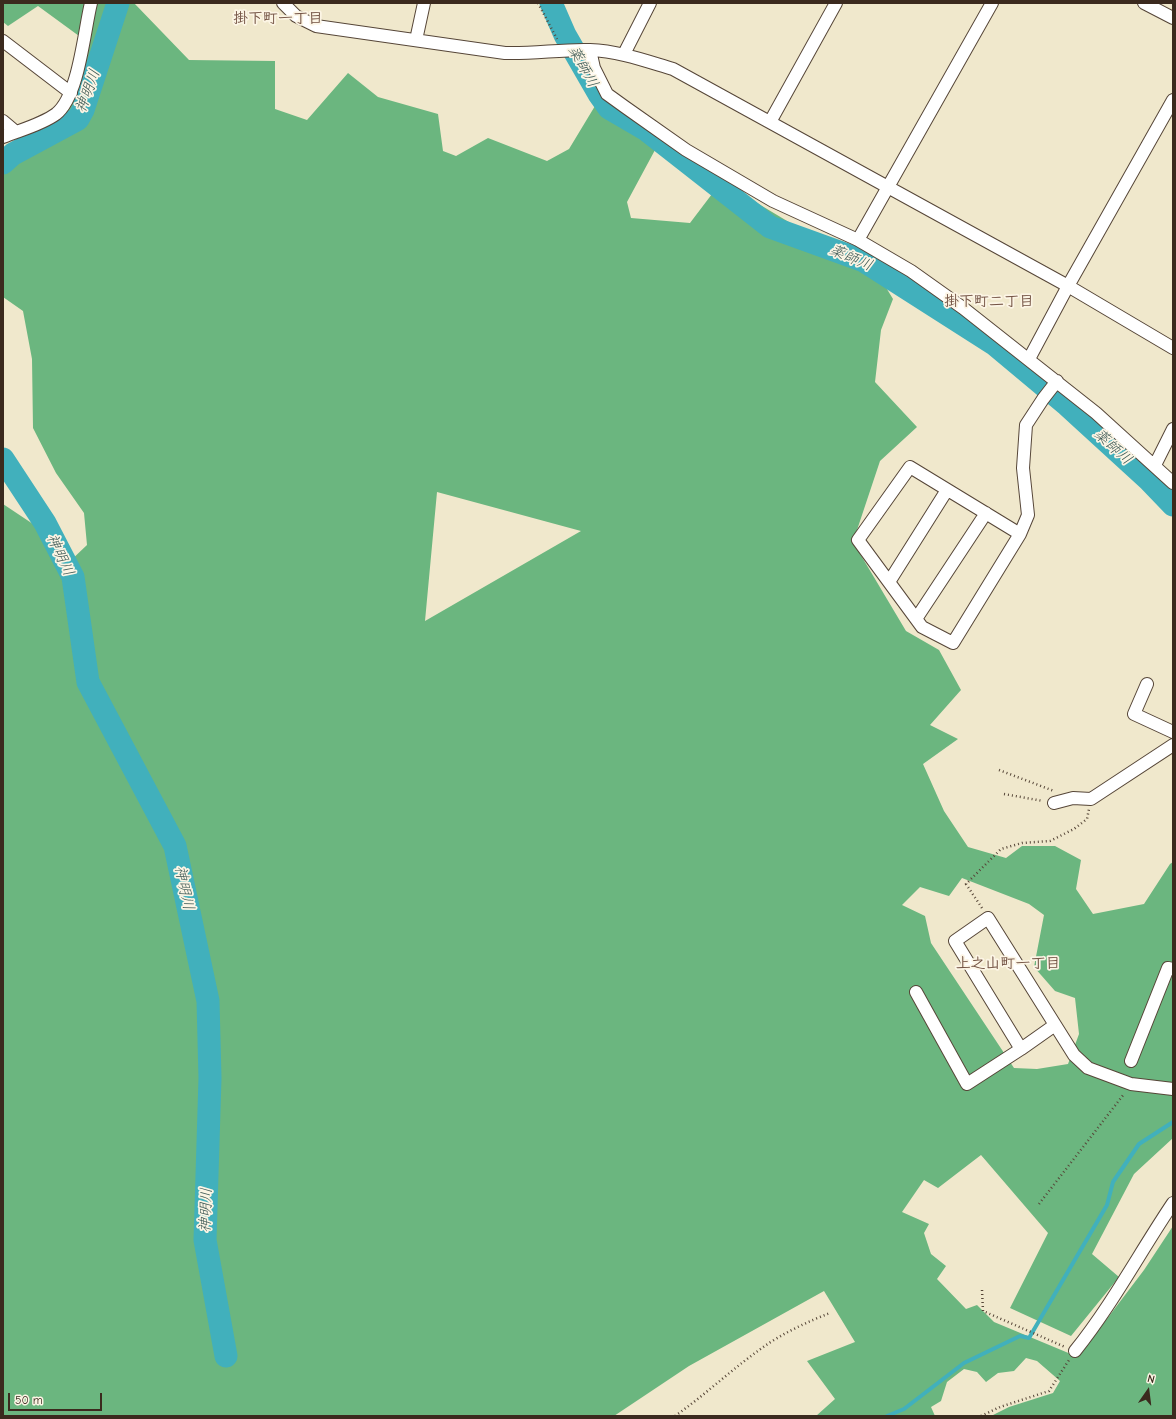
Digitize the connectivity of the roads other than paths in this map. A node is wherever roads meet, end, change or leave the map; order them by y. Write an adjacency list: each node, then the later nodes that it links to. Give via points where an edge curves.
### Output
1 (91, 3): 13 (street)
2 (283, 3): 9 (street, via 296,16 316,26)
3 (424, 3): 9 (street)
4 (650, 3): 12 (street)
5 (836, 3): 16 (street)
6 (992, 3): 19 (street)
7 (1144, 3): 8 (street)
8 (1173, 18)
9 (416, 40): 11 (street, via 505,53)
10 (3, 41): 13 (street)
11 (590, 50): 12 (street); 20 (street, via 594,68 607,94 625,107 686,150 773,201)
12 (624, 54): 16 (street, via 673,69)
13 (71, 93): 17 (street, via 58,112 45,121)
14 (1173, 100): 21 (street)
15 (3, 121): 17 (street)
16 (770, 122): 19 (street)
17 (16, 132): 18 (street)
18 (3, 138)
19 (888, 188): 20 (street); 21 (street)
20 (858, 240): 23 (street, via 911,271)
21 (1068, 286): 22 (street); 23 (street)
22 (1173, 348)
23 (1029, 359): 24 (street)
24 (1057, 382): 26 (street); 30 (street, via 1026,425 1023,468 1028,515)
25 (1173, 429): 26 (street)
26 (1155, 465): 27 (street)
27 (1173, 483)
28 (948, 490): 29 (street); 31 (street); 31 (street, via 910,467 858,540)
29 (986, 513): 30 (street); 32 (street)
30 (1020, 534): 32 (street, via 953,643 922,627)
31 (889, 582): 32 (street)
32 (916, 619)
33 (1147, 684): 34 (street, via 1134,714)
34 (1173, 732)
35 (1173, 745): 36 (street, via 1091,799 1073,798)
36 (1054, 803)
37 (1173, 969): 41 (street, via 1168,968)
38 (916, 992): 40 (street, via 967,1084)
39 (1055, 1025): 40 (street); 40 (street, via 988,918 955,940); 42 (street, via 1074,1055 1088,1068 1131,1084)
40 (1022, 1049)
41 (1131, 1060)
42 (1173, 1089)
43 (1173, 1203): 44 (street, via 1092,1329)
44 (1075, 1351)

